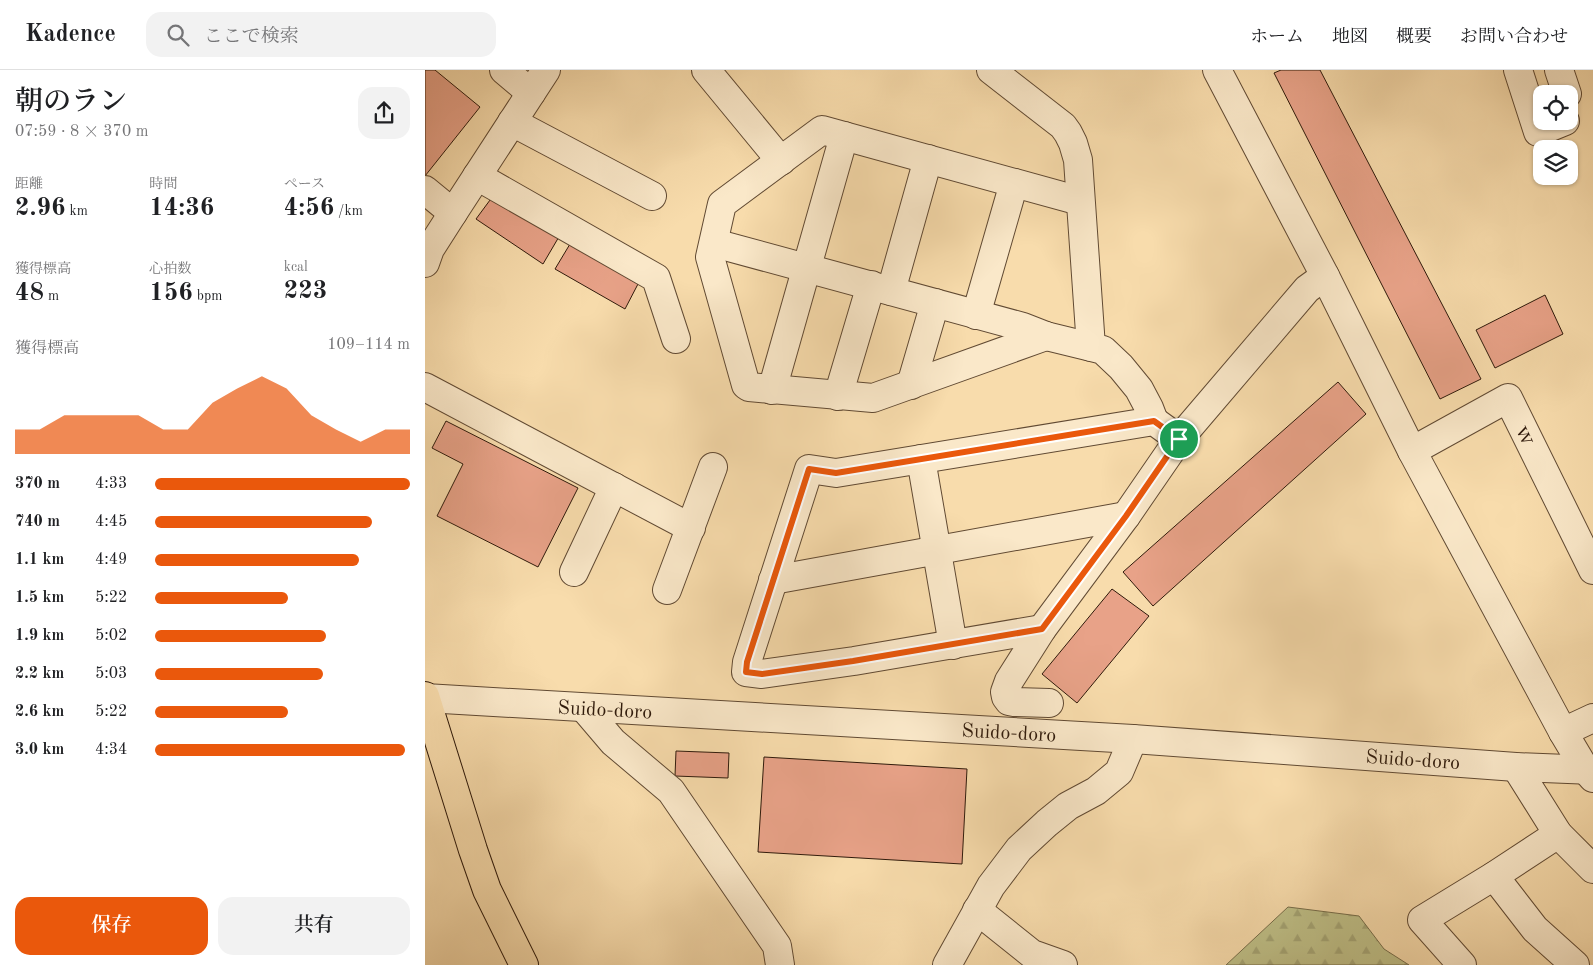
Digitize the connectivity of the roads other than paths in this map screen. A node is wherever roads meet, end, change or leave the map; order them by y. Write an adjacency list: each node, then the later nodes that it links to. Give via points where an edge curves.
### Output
1 (504, 70): 9 (street)
2 (546, 70): 9 (street)
3 (706, 70): 14 (street)
4 (991, 70): 19 (street, via 1068,133 1078,160)
5 (1518, 70): 10 (street)
6 (1559, 70): 8 (street)
7 (1221, 72): 24 (street)
8 (1564, 85)
9 (531, 93): 11 (street)
10 (1533, 116)
11 (512, 122): 15 (street); 18 (street)
12 (844, 136): 13 (street); 14 (street, via 822,130); 23 (street)
13 (928, 159): 16 (street); 25 (street)
14 (781, 161): 21 (street, via 722,204)
15 (477, 176): 20 (street); 29 (street, via 656,278)
16 (1014, 183): 19 (street); 27 (street)
17 (425, 190): 20 (street)
18 (652, 196)
19 (1080, 201): 30 (street)
20 (453, 213): 22 (street)
21 (713, 243): 23 (street); 33 (street, via 711,257 746,385)
22 (425, 262)
23 (806, 268): 25 (street); 33 (street)
24 (1325, 276): 36 (street, via 1307,289); 37 (street)
25 (881, 288): 26 (street); 34 (street)
26 (935, 303): 27 (street); 31 (street)
27 (976, 315): 28 (street)
28 (1046, 336): 30 (street); 31 (street)
29 (675, 339)
30 (1091, 347): 35 (street, via 1103,350 1121,367 1139,389)
31 (911, 385): 34 (street, via 873,398)
32 (425, 387): 40 (street)
33 (771, 390): 34 (street)
34 (838, 396)
35 (1154, 421): 36 (street); 38 (street)
36 (1179, 439): 41 (street)
37 (1412, 451): 44 (street, ｗ, via 1508,398); 54 (street)
38 (921, 460): 43 (street); 46 (street, via 836,473 809,469)
39 (713, 467): 42 (street)
40 (614, 488): 42 (street); 45 (street)
41 (1126, 516): 43 (street); 48 (street)
42 (691, 528): 47 (street)
43 (937, 550): 46 (street); 49 (street)
44 (1593, 570)
45 (573, 572)
46 (773, 580): 49 (street, via 746,672 762,674)
47 (667, 590)
48 (1042, 629): 49 (street); 51 (street, via 1005,692 1009,701)
49 (953, 645)
50 (425, 698): 52 (street, Suido-doro); 63 (main road, via 487,890)
51 (1049, 703)
52 (584, 708): 55 (street, Suido-doro); 62 (street, via 613,742 671,791)
53 (1593, 718): 54 (street)
54 (1563, 732): 57 (street)
55 (1133, 739): 56 (street, Suido-doro); 61 (street, via 1119,772 1096,791 1068,806 1019,849)
56 (1516, 767): 57 (street, Suido-doro); 58 (street)
57 (1590, 772)
58 (1559, 834): 59 (street); 60 (street)
59 (1593, 869)
60 (1494, 876): 66 (street, via 1422,920); 67 (street, via 1535,929)
61 (977, 910): 64 (street); 65 (street, via 1032,954)
62 (778, 955)
63 (524, 965)
64 (947, 965)
65 (1063, 965)
66 (1462, 965)
67 (1575, 965)

